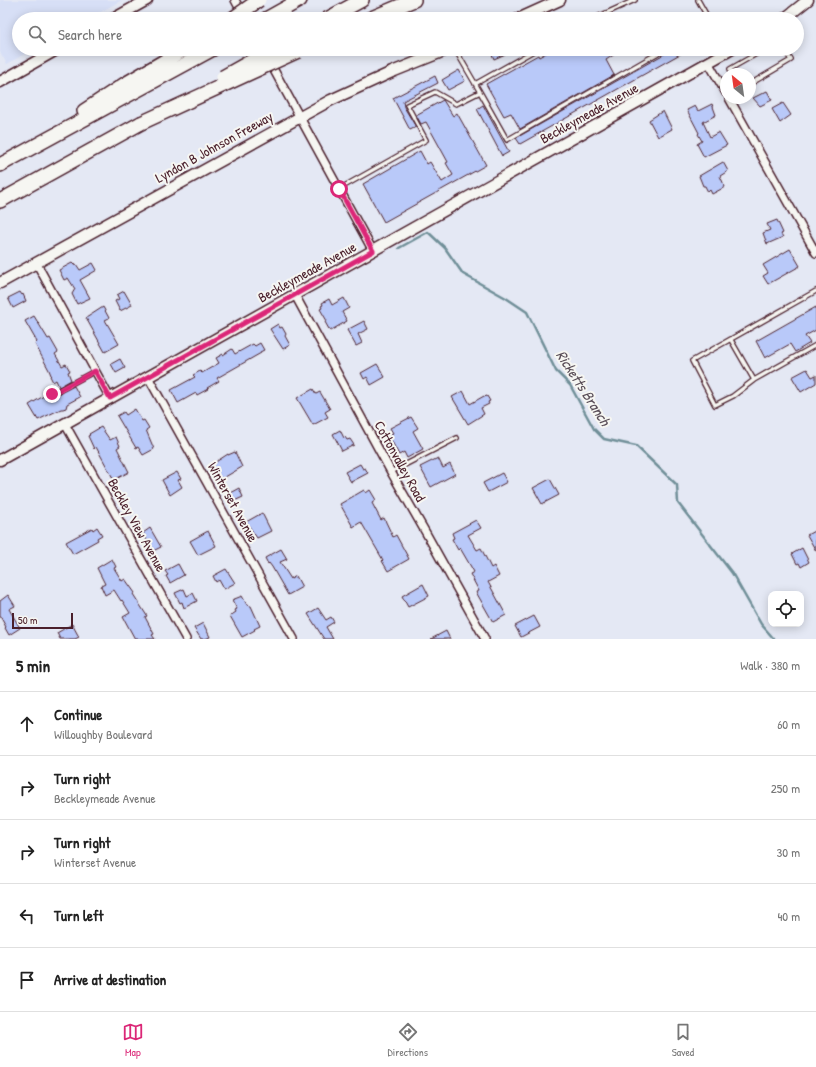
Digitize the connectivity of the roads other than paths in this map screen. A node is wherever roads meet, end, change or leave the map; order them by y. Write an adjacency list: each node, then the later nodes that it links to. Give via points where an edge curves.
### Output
1 (147, 0): 11 (street)
2 (235, 0): 12 (street)
3 (259, 0): 13 (highway, bridge)
4 (300, 0): 14 (highway)
5 (362, 0): 15 (highway)
6 (414, 0): 16 (highway)
7 (560, 0): 17 (street)
8 (635, 0): 18 (lane)
9 (698, 0): 19 (lane)
10 (808, 0): 20 (street)
11 (126, 12)
12 (242, 12)
13 (242, 12)
14 (280, 12)
15 (340, 12)
16 (386, 12)
17 (533, 12)
18 (608, 12)
19 (705, 12)
20 (793, 12)
21 (46, 56): 38 (street)
22 (173, 56): 44 (highway, via 125,84)
23 (200, 56): 44 (highway)
24 (261, 56): 43 (highway, bridge)
25 (266, 56): 42 (street)
26 (287, 56): 43 (highway, bridge)
27 (433, 56): 42 (street, Lyndon B Johnson Freeway, via 338,97)
28 (459, 56): 39 (lane)
29 (525, 56): 39 (lane)
30 (653, 56): 40 (lane, via 506,140)
31 (719, 56): 34 (street, Beckleymeade Avenue)
32 (753, 56): 35 (lane)
33 (788, 56): 37 (lane, via 791,60)
34 (708, 62): 36 (street); 47 (street, Beckleymeade Avenue)
35 (732, 68)
36 (720, 78)
37 (756, 80)
38 (0, 82)
39 (475, 84): 40 (lane)
40 (480, 92): 45 (lane, via 456,104 435,92 407,105 426,140)
41 (732, 104): 48 (street)
42 (299, 118): 45 (street); 49 (street, Lyndon B Johnson Freeway)
43 (141, 123): 46 (highway)
44 (6, 162)
45 (339, 189): 47 (street)
46 (0, 201)
47 (373, 251): 52 (street, Beckleymeade Avenue)
48 (816, 253)
49 (37, 264): 50 (street, Lyndon B Johnson Freeway); 55 (street)
50 (0, 283)
51 (816, 291): 53 (lane)
52 (295, 295): 56 (street, Beckleymeade Avenue); 63 (street, Cottonvalley Road)
53 (731, 340): 57 (lane); 57 (lane, via 692,362 715,405)
54 (816, 345): 57 (lane)
55 (95, 371): 58 (lane); 59 (street)
56 (148, 377): 59 (street, Beckleymeade Avenue); 65 (street, Winterset Avenue)
57 (754, 380)
58 (52, 394)
59 (110, 398): 60 (street, Beckleymeade Avenue)
60 (65, 424): 62 (street, Beckleymeade Avenue); 64 (street, Beckley View Avenue)
61 (457, 438): 63 (lane)
62 (0, 460)
63 (391, 472): 66 (street, Cottonvalley Road)
64 (186, 639)
65 (294, 639)
66 (485, 639)

